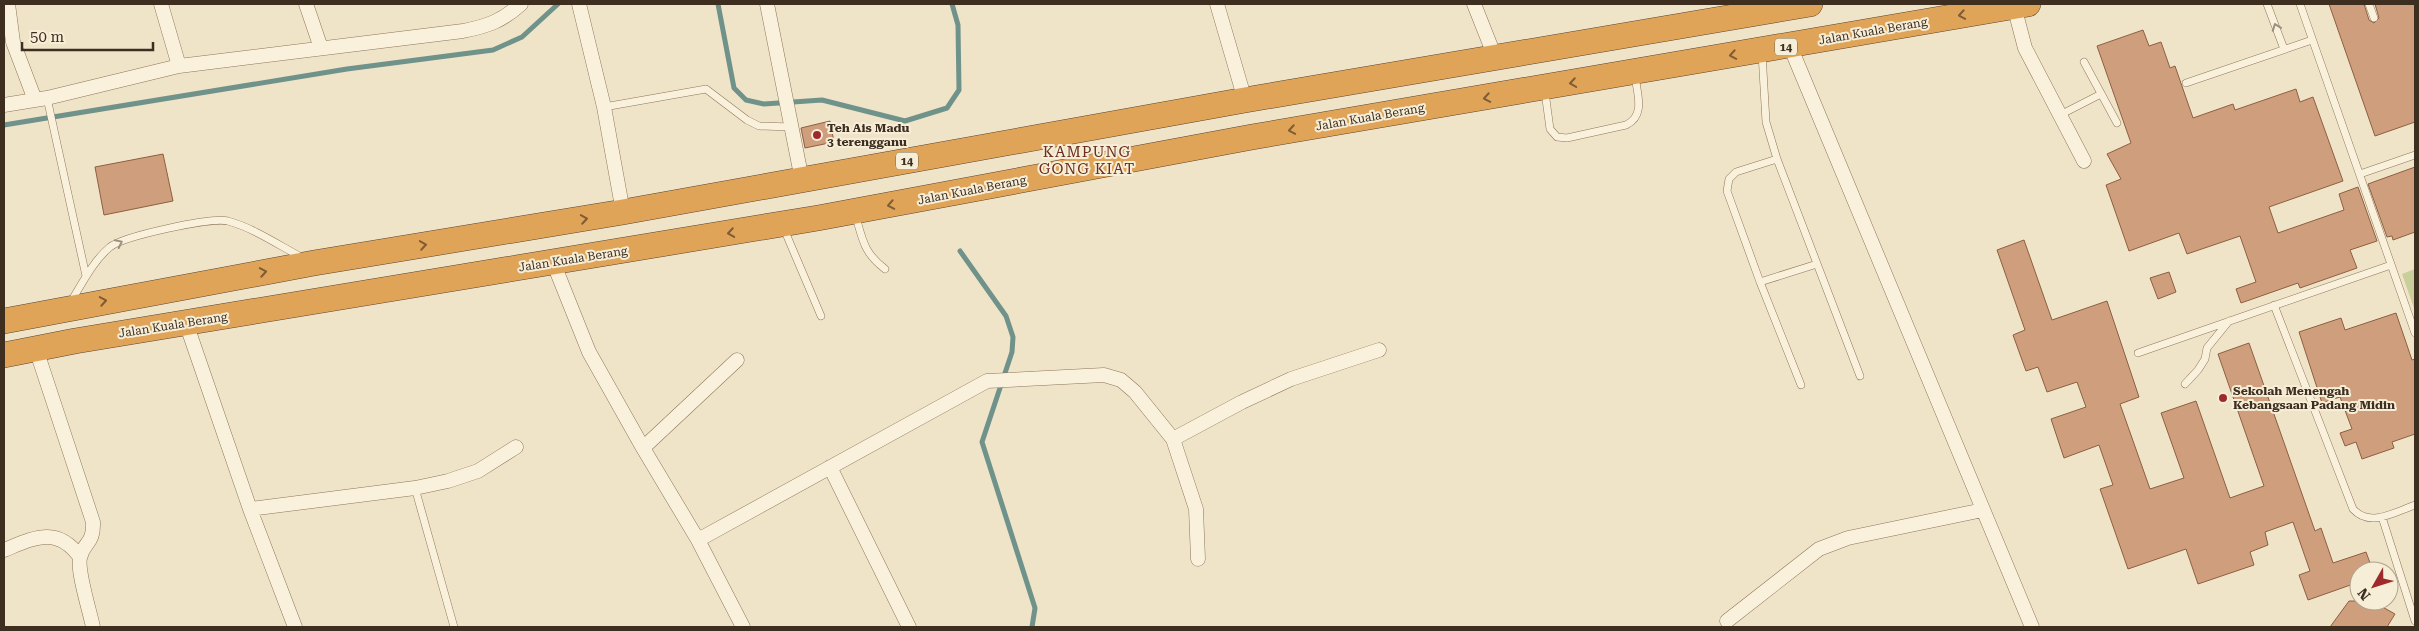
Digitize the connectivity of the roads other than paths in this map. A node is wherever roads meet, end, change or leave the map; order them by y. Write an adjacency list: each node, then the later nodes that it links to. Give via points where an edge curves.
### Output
1 (8, 4): 28 (street, via 13,42)
2 (161, 4): 22 (street)
3 (306, 4): 17 (street)
4 (521, 4): 17 (street, via 498,21 482,27)
5 (579, 4): 30 (street)
6 (767, 4): 33 (street)
7 (1217, 4): 27 (street)
8 (1474, 4): 20 (street)
9 (1810, 4): 20 (highway, 14)
10 (2267, 4): 18 (lane, one-way to 10)
11 (2300, 4): 15 (lane)
12 (2369, 4): 14 (lane)
13 (2021, 5): 16 (highway, Jalan Kuala Berang / 14, one-way to 16); 31 (street, via 2025,48)
14 (2374, 18)
15 (2312, 40): 18 (lane); 37 (lane)
16 (1790, 46): 19 (highway, Jalan Kuala Berang / 14); 71 (street)
17 (321, 48): 22 (street)
18 (2284, 49): 24 (lane)
19 (1762, 50): 23 (highway, Jalan Kuala Berang / 14, one-way to 23); 35 (lane, via 1766,122)
20 (1495, 57): 25 (highway, via 1504,78); 27 (highway, 14)
21 (2084, 62): 26 (lane)
22 (179, 66): 28 (street)
23 (1635, 73): 25 (highway, Jalan Kuala Berang / 14, one-way to 25); 25 (lane, via 1638,114 1634,122 1567,138 1557,137 1550,129)
24 (2186, 83)
25 (1539, 89): 40 (highway, Jalan Kuala Berang / 14, one-way to 40, via 1252,137)
26 (2101, 94): 31 (lane); 32 (lane)
27 (1245, 100): 38 (highway, 14)
28 (44, 102): 29 (street); 47 (lane, via 57,136)
29 (4, 105)
30 (604, 108): 33 (lane, via 706,88 759,126); 39 (street)
31 (2060, 115): 36 (street)
32 (2117, 123)
33 (791, 127): 38 (street)
34 (2415, 155): 37 (lane)
35 (1777, 159): 44 (lane); 48 (lane, via 1736,172 1729,180 1727,191)
36 (2084, 161)
37 (2360, 174): 45 (lane)
38 (802, 180): 39 (highway, 14)
39 (623, 212): 43 (highway, 14, one-way to 39)
40 (854, 212): 41 (highway, Jalan Kuala Berang / 14); 46 (lane, via 866,249)
41 (783, 224): 42 (highway, Jalan Kuala Berang / 14, one-way to 42); 51 (lane)
42 (553, 262): 54 (highway, Jalan Kuala Berang / 14); 66 (street, via 589,352)
43 (314, 263): 47 (lane, one-way to 43, via 111,246 128,238 216,220 239,225); 50 (highway, 14, one-way to 43)
44 (1817, 264): 48 (lane); 61 (lane)
45 (2391, 265): 49 (lane); 55 (lane)
46 (885, 269)
47 (86, 276): 50 (lane)
48 (1760, 282): 63 (lane)
49 (2274, 306): 53 (lane); 72 (lane, via 2353,509 2360,517)
50 (68, 307): 52 (highway, 14)
51 (821, 316)
52 (4, 321)
53 (2229, 321): 58 (lane); 62 (lane, via 2208,348 2198,370)
54 (186, 323): 56 (highway, Jalan Kuala Berang / 14); 70 (street)
55 (2415, 333)
56 (36, 349): 59 (highway, Jalan Kuala Berang / 14); 75 (street, via 92,522 94,535)
57 (1379, 350): 64 (street, via 1291,379)
58 (2138, 353)
59 (4, 355)
60 (737, 360): 66 (street)
61 (1860, 376)
62 (2185, 384)
63 (1801, 385)
64 (1173, 439): 67 (street, via 1135,392 1121,380 1104,375 987,381); 76 (street, via 1196,509)
65 (516, 446): 68 (street, via 478,471)
66 (643, 448): 73 (street)
67 (830, 467): 73 (street); 83 (street)
68 (415, 488): 70 (street); 81 (lane)
69 (2415, 505): 72 (lane)
70 (250, 509): 80 (street)
71 (1983, 510): 78 (street, via 1848,538 1820,549); 84 (street)
72 (2382, 517): 77 (lane)
73 (698, 540): 82 (street)
74 (4, 550): 75 (street, via 31,539 49,537 65,541)
75 (80, 557): 79 (street)
76 (1198, 559)
77 (2415, 620): 85 (lane)
78 (1727, 621)
79 (93, 627)
80 (295, 627)
81 (454, 627)
82 (743, 627)
83 (909, 627)
84 (2032, 627)
85 (2408, 627)

